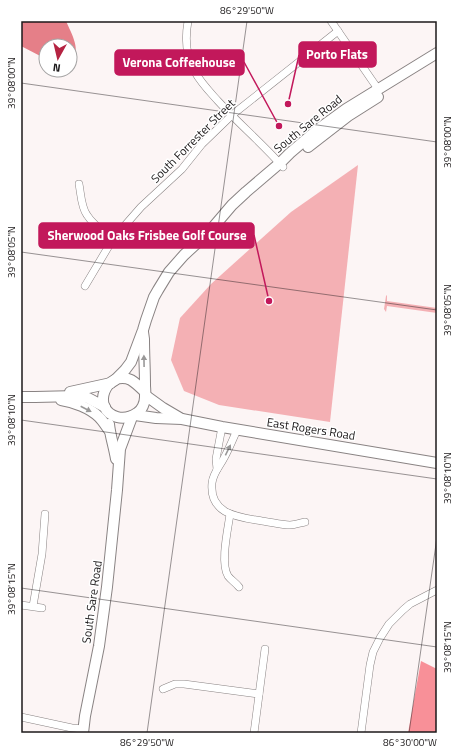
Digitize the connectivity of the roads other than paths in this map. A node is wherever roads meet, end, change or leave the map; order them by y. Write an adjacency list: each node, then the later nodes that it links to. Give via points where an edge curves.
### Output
1 (188, 21): 7 (street, via 186,42 195,72)
2 (331, 21): 3 (street)
3 (338, 32): 6 (street); 7 (street, South Forrester Street)
4 (437, 53): 6 (main road, South Sare Road)
5 (437, 60): 8 (main road, South Sare Road, via 348,116)
6 (378, 89): 8 (main road, South Sare Road, via 323,126 290,153)
7 (232, 115): 8 (street); 10 (street, South Forrester Street)
8 (281, 166): 12 (main road, South Sare Road, via 246,192 184,255 154,297)
9 (79, 184): 10 (street, via 86,214)
10 (113, 239): 11 (street, South Forrester Street)
11 (85, 286)
12 (143, 330): 13 (main road, South Sare Road, via 131,362); 14 (main road, South Sare Road, one-way to 12)
13 (112, 382): 14 (main road, via 120,379 131,380); 15 (main road); 18 (main road, via 104,391 103,402)
14 (145, 394): 19 (main road, via 140,412); 21 (main road, East Rogers Road)
15 (50, 396): 17 (main road); 18 (main road, via 88,398)
16 (21, 397): 17 (main road)
17 (35, 397): 23 (main road, one-way to 23, via 79,405 96,415)
18 (106, 409): 19 (main road, via 121,418); 23 (main road, South Sare Road)
19 (134, 416): 20 (main road, East Rogers Road); 25 (main road, South Sare Road)
20 (156, 418): 21 (main road, East Rogers Road); 25 (main road, via 132,428)
21 (182, 418): 22 (main road, East Rogers Road)
22 (222, 427): 24 (main road, East Rogers Road); 27 (street)
23 (109, 430): 28 (main road, South Sare Road)
24 (236, 430): 26 (main road, East Rogers Road); 27 (street, one-way to 24, via 234,439)
25 (122, 444): 28 (main road, South Sare Road)
26 (437, 463)
27 (216, 469): 30 (street, via 212,490 220,506)
28 (118, 473): 41 (main road, South Sare Road, via 107,588)
29 (45, 514): 35 (street, via 42,554)
30 (230, 514): 31 (street, via 290,525); 32 (street, via 224,565 228,576)
31 (305, 522)
32 (239, 587)
33 (437, 590): 43 (street, via 410,604 389,624 380,638 370,665)
34 (21, 605): 35 (street)
35 (33, 606): 36 (street)
36 (42, 608)
37 (265, 649): 39 (street)
38 (163, 689): 39 (street, via 175,684 184,684)
39 (259, 694): 42 (street)
40 (21, 717): 41 (street)
41 (83, 731)
42 (254, 733)
43 (361, 733)

